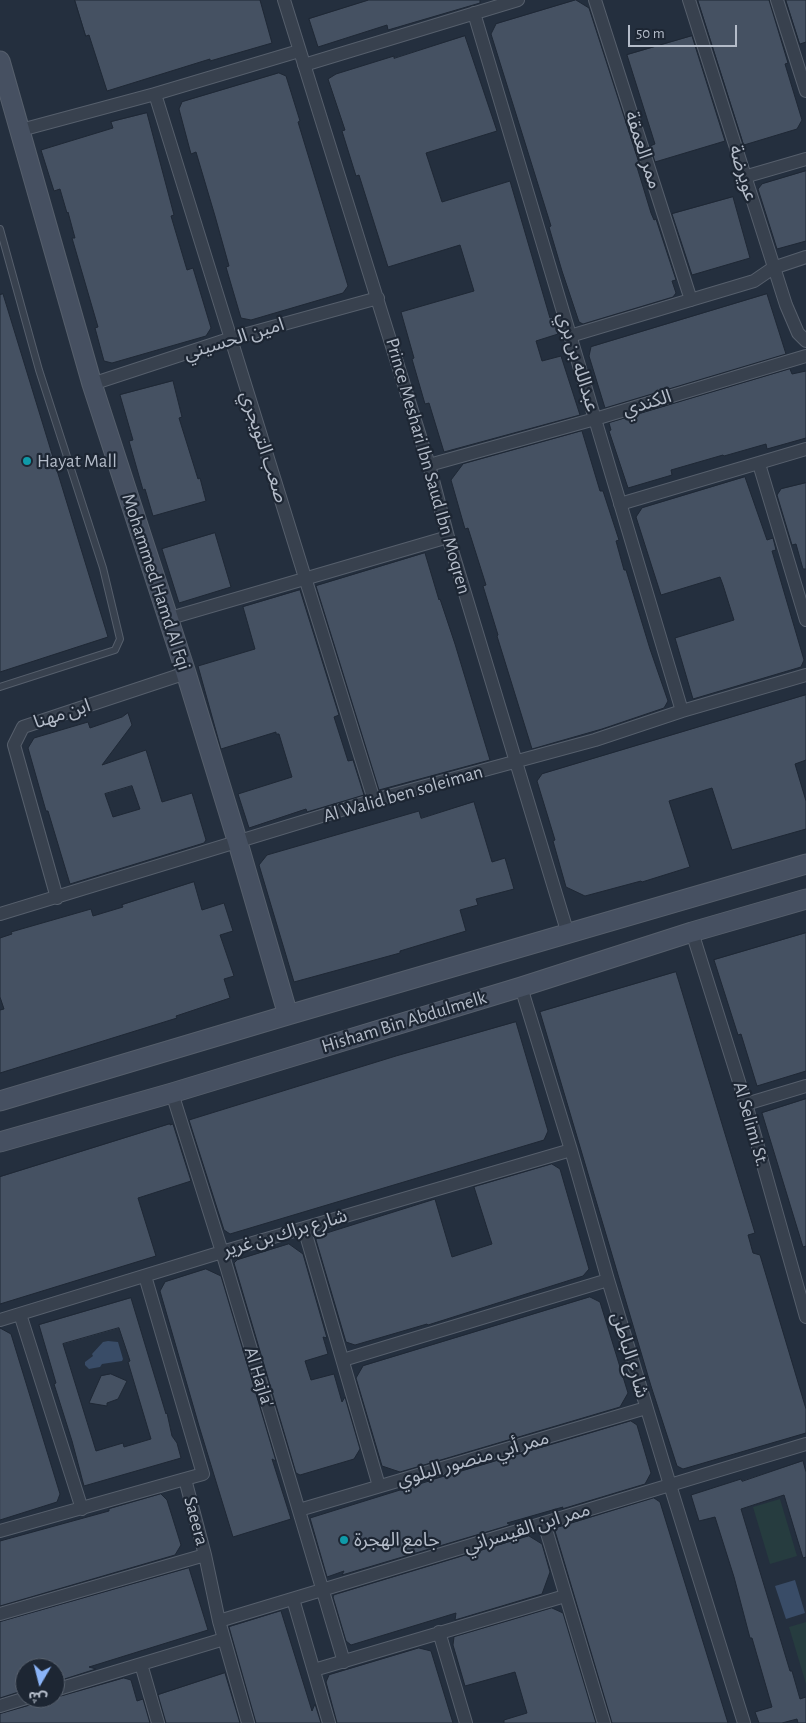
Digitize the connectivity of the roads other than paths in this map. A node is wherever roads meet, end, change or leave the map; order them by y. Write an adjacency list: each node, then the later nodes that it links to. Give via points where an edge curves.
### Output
1 (284, 0): 7 (street, Prince Meshari Ibn Saud Ibn Moqren)
2 (518, 0): 6 (street)
3 (595, 0): 20 (street, ممر العمقة)
4 (688, 0): 14 (street, عويرضة)
5 (777, 0): 10 (street)
6 (474, 13): 9 (street); 21 (street, عبدالله بن بري)
7 (299, 51): 9 (street, Prince Meshari Ibn Saud Ibn Moqren); 11 (street)
8 (0, 61): 12 (street, Mohammed Hamd Al Fqi)
9 (304, 66): 19 (street, Prince Meshari Ibn Saud Ibn Moqren)
10 (806, 91)
11 (155, 94): 12 (street); 22 (street, صعب التويجري)
12 (21, 130): 25 (street, Mohammed Hamd Al Fqi)
13 (806, 159): 14 (street)
14 (744, 178): 18 (street, عويرضة)
15 (0, 229): 16 (lane)
16 (3, 249): 37 (lane, via 38,370 103,568 120,639 114,650)
17 (806, 257): 18 (street)
18 (773, 268): 20 (street, via 754,281); 23 (street, عويرضة, via 798,333)
19 (378, 298): 22 (street, امين الحسيني); 29 (street, Prince Meshari Ibn Saud Ibn Moqren)
20 (691, 300): 21 (street)
21 (570, 336): 26 (street, عبدالله بن بري)
22 (229, 339): 25 (street, امين الحسيني); 32 (street, صعب التويجري)
23 (806, 341)
24 (806, 356): 26 (street, الكندي)
25 (92, 384): 33 (street, Mohammed Hamd Al Fqi)
26 (595, 419): 29 (street, الكندي); 30 (street, عبدالله بن بري)
27 (806, 448): 28 (street)
28 (759, 464): 30 (street); 34 (street)
29 (429, 465): 31 (street, Prince Meshari Ibn Saud Ibn Moqren)
30 (620, 504): 38 (street, عبدالله بن بري)
31 (448, 537): 32 (street); 39 (street, Prince Meshari Ibn Saud Ibn Moqren)
32 (305, 579): 33 (street); 40 (street, صعب التويجري)
33 (167, 619): 35 (street, Mohammed Hamd Al Fqi)
34 (806, 620)
35 (186, 674): 41 (street, Mohammed Hamd Al Fqi); 43 (street, ابن مهنا, via 22,727 14,745)
36 (806, 674): 38 (street, Al Walid ben soleiman)
37 (0, 688)
38 (682, 711): 39 (street, Al Walid ben soleiman)
39 (517, 762): 40 (street, Al Walid ben soleiman); 47 (street, Prince Meshari Ibn Saud Ibn Moqren)
40 (374, 800): 41 (street, Al Walid ben soleiman)
41 (238, 842): 43 (street, Al Walid ben soleiman); 49 (street, Mohammed Hamd Al Fqi)
42 (806, 864): 47 (street, Hisham Bin Abdulmelk)
43 (57, 898): 45 (street, Al Walid ben soleiman)
44 (806, 899): 46 (street, Hisham Bin Abdulmelk)
45 (0, 914)
46 (692, 932): 48 (street, Hisham Bin Abdulmelk); 53 (street, Al Selimi St.)
47 (568, 934): 49 (street, Hisham Bin Abdulmelk)
48 (521, 986): 51 (street, Hisham Bin Abdulmelk); 55 (street, شارع الباطن)
49 (288, 1015): 52 (street, Hisham Bin Abdulmelk)
50 (806, 1086): 53 (street)
51 (172, 1093): 54 (street, Hisham Bin Abdulmelk); 57 (street, Al Hajla')
52 (0, 1101)
53 (746, 1104): 61 (street, Al Selimi St.)
54 (0, 1142)
55 (571, 1150): 56 (street, شارع براك بن غرير); 59 (street, شارع الباطن)
56 (304, 1228): 57 (street, شارع براك بن غرير); 63 (street)
57 (222, 1252): 58 (street, شارع براك بن غرير); 70 (street, Al Hajla')
58 (145, 1276): 60 (street, شارع براك بن غرير); 66 (street, Saeera, via 203,1474)
59 (608, 1280): 63 (street); 64 (street, شارع الباطن)
60 (20, 1314): 62 (street, شارع براك بن غرير); 69 (street)
61 (806, 1318)
62 (0, 1320)
63 (343, 1360): 68 (street)
64 (646, 1408): 67 (street, شارع الباطن); 68 (street, ممر أبي منصور البلوي)
65 (806, 1444): 67 (street, ممر ابن القيسراني)
66 (185, 1479): 69 (street); 73 (street, Saeera)
67 (670, 1485): 71 (street, ممر ابن القيسراني); 92 (street, شارع الباطن)
68 (380, 1486): 70 (street, ممر أبي منصور البلوي)
69 (82, 1509): 72 (street)
70 (299, 1510): 74 (street, Al Hajla')
71 (544, 1523): 74 (street, ممر ابن القيسراني); 75 (street)
72 (0, 1531)
73 (205, 1555): 77 (street); 78 (street, Saeera)
74 (322, 1590): 76 (street, ممر ابن القيسراني); 81 (street, Al Hajla')
75 (565, 1596): 79 (street); 91 (street)
76 (294, 1599): 78 (street, ممر ابن القيسراني); 83 (street)
77 (0, 1614)
78 (219, 1621): 80 (street, Saeera)
79 (439, 1632): 81 (street); 90 (street)
80 (224, 1638): 82 (street); 88 (street, Saeera)
81 (344, 1662): 83 (street)
82 (141, 1664): 84 (street); 87 (street)
83 (314, 1670): 89 (street)
84 (65, 1687)
85 (15, 1701): 86 (street)
86 (0, 1706)
87 (158, 1723)
88 (248, 1723)
89 (329, 1723)
90 (466, 1723)
91 (604, 1723)
92 (744, 1723)

